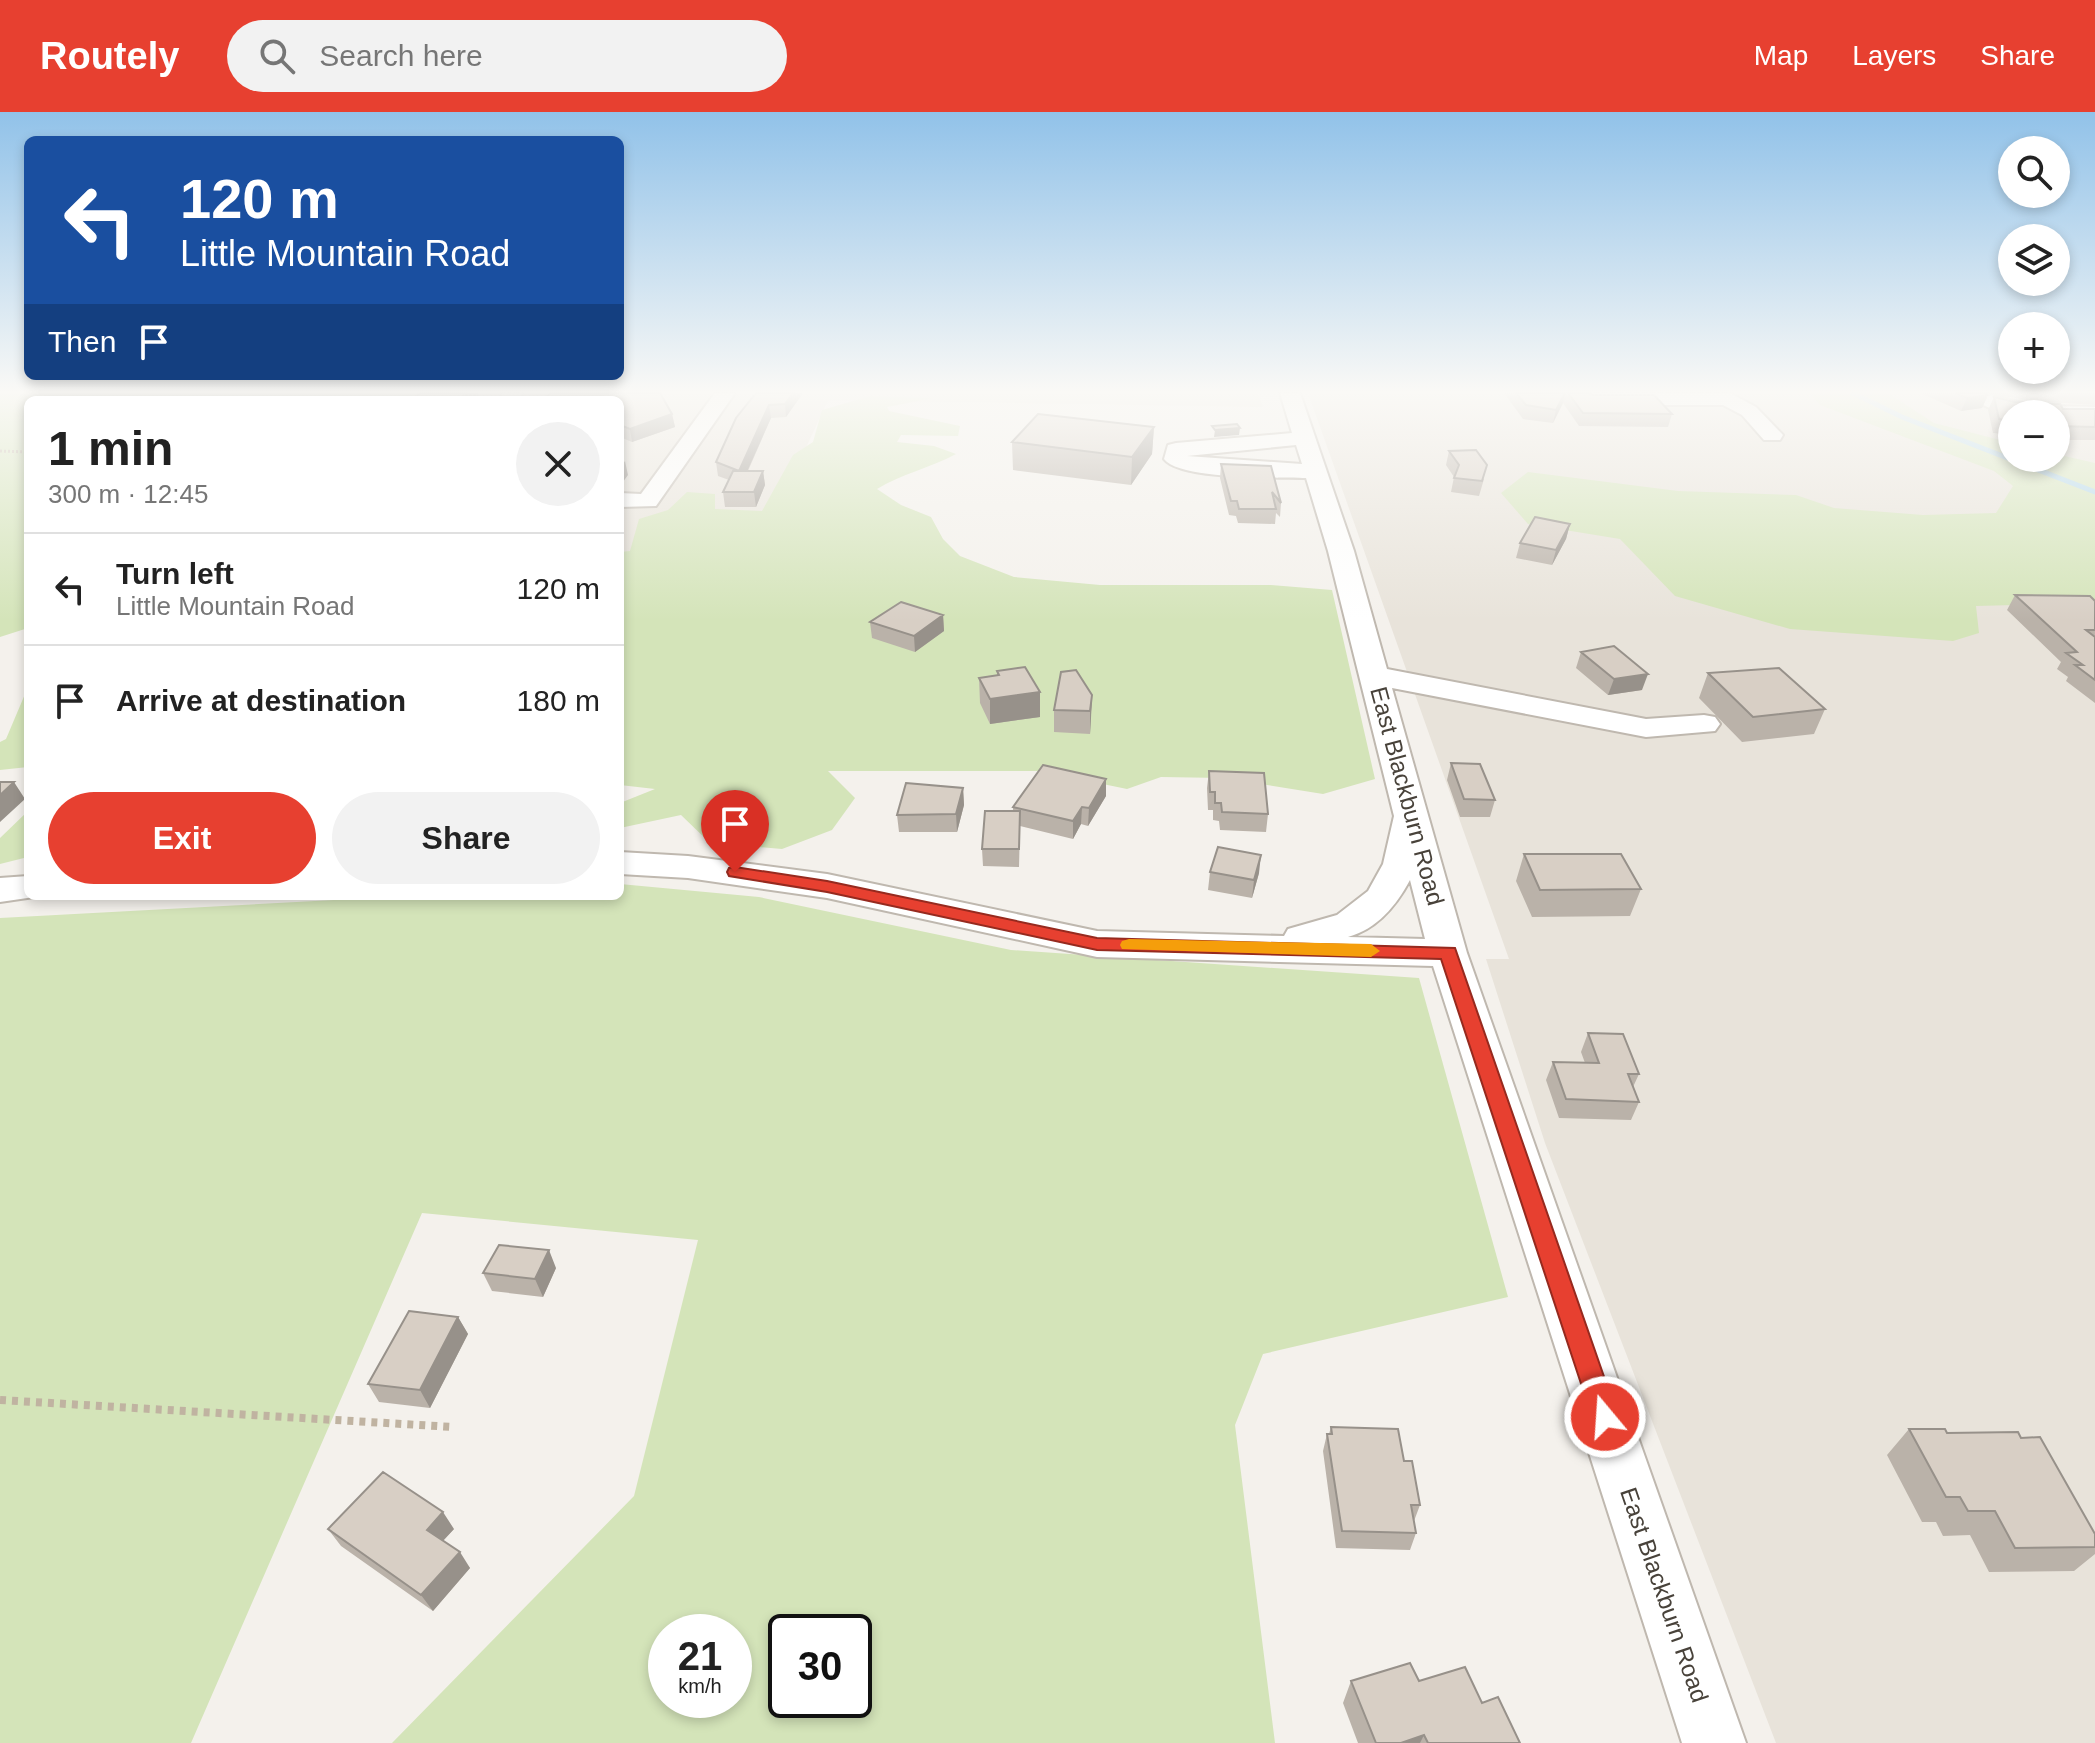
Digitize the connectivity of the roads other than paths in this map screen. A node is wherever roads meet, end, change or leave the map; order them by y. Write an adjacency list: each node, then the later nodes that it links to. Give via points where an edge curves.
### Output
1 (671, 469): 5 (street, via 648,501)
2 (1265, 469): 4 (street)
3 (1315, 469): 4 (street, East Blackburn Road)
4 (1316, 472): 6 (street, East Blackburn Road)
5 (624, 500)
6 (1374, 675): 7 (street, via 1646,728); 8 (street, East Blackburn Road)
7 (1704, 724)
8 (1410, 808): 12 (street, via 1401,864 1382,898 1350,924); 13 (street, East Blackburn Road)
9 (624, 863): 12 (street, via 827,886 1097,944)
10 (24, 888): 11 (street)
11 (0, 890)
12 (1256, 948): 13 (street)
13 (1448, 953): 14 (street, East Blackburn Road)
14 (1714, 1743)

